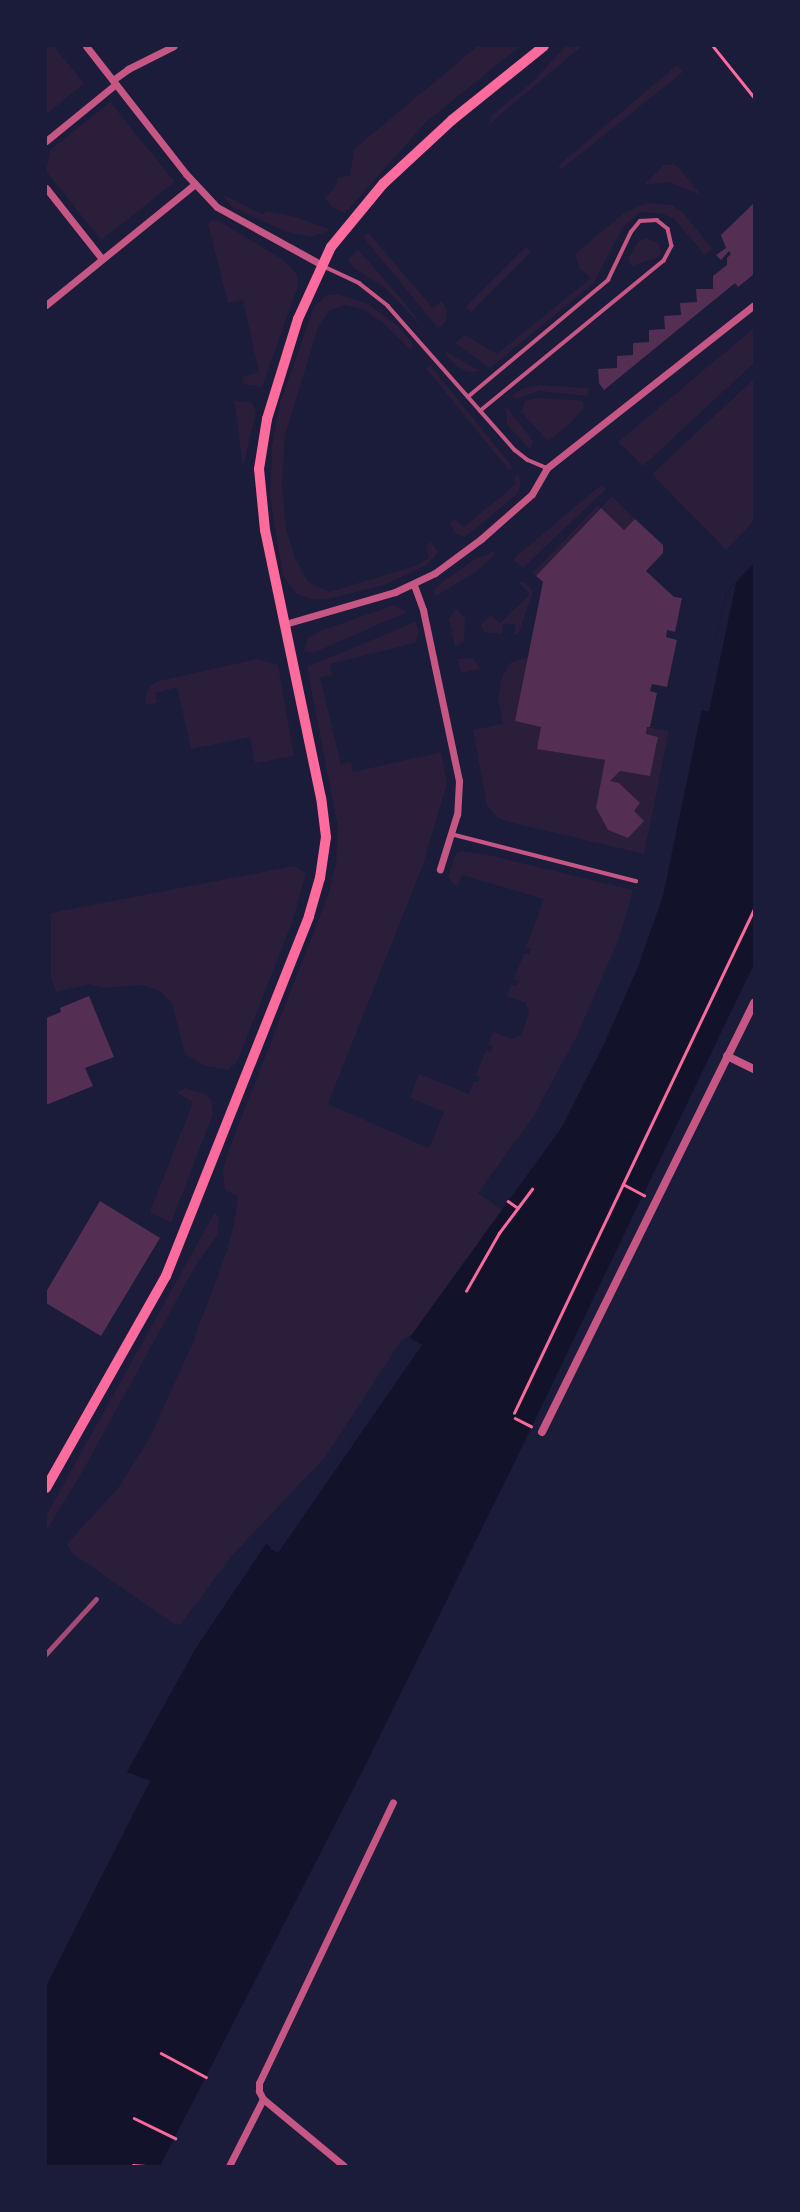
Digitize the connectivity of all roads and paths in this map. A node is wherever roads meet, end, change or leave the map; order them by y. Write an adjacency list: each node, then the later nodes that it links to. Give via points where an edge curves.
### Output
1 (86, 46): 5 (street)
2 (174, 46): 5 (street, via 128,69)
3 (544, 46): 11 (main road, via 452,120 383,184)
4 (713, 46): 6 (path)
5 (115, 82): 7 (street); 8 (street)
6 (754, 97)
7 (46, 141)
8 (195, 184): 10 (street); 11 (street, via 231,216)
9 (46, 188): 10 (street)
10 (102, 259): 12 (street)
11 (321, 265): 14 (lane, via 359,284 388,306); 18 (main road, via 280,371 259,469 265,530)
12 (46, 305)
13 (754, 305): 16 (street)
14 (469, 396): 15 (lane); 15 (lane, via 608,280 640,222 657,220 668,229 672,246 664,261)
15 (481, 411): 16 (lane, via 515,450)
16 (547, 468): 17 (street, via 524,502 461,555)
17 (414, 584): 18 (street); 19 (street, via 458,771)
18 (285, 624): 36 (main road, via 324,818 320,878 166,1276)
19 (452, 834): 20 (street); 21 (lane)
20 (440, 869)
21 (636, 881)
22 (754, 909): 26 (path)
23 (754, 1003): 24 (street)
24 (727, 1056): 25 (street); 35 (street)
25 (754, 1069)
26 (623, 1184): 28 (path); 32 (path)
27 (532, 1189): 30 (path)
28 (644, 1195)
29 (508, 1201): 30 (path)
30 (518, 1208): 31 (path)
31 (466, 1291)
32 (513, 1413)
33 (515, 1418): 34 (path)
34 (532, 1427)
35 (542, 1432)
36 (46, 1488)
37 (393, 1802): 40 (street, via 259,2084)
38 (161, 2053): 39 (path)
39 (206, 2077)
40 (263, 2099): 45 (street); 46 (street)
41 (134, 2118): 42 (path)
42 (175, 2138)
43 (133, 2165): 44 (path)
44 (149, 2166)
45 (229, 2166)
46 (344, 2166)

